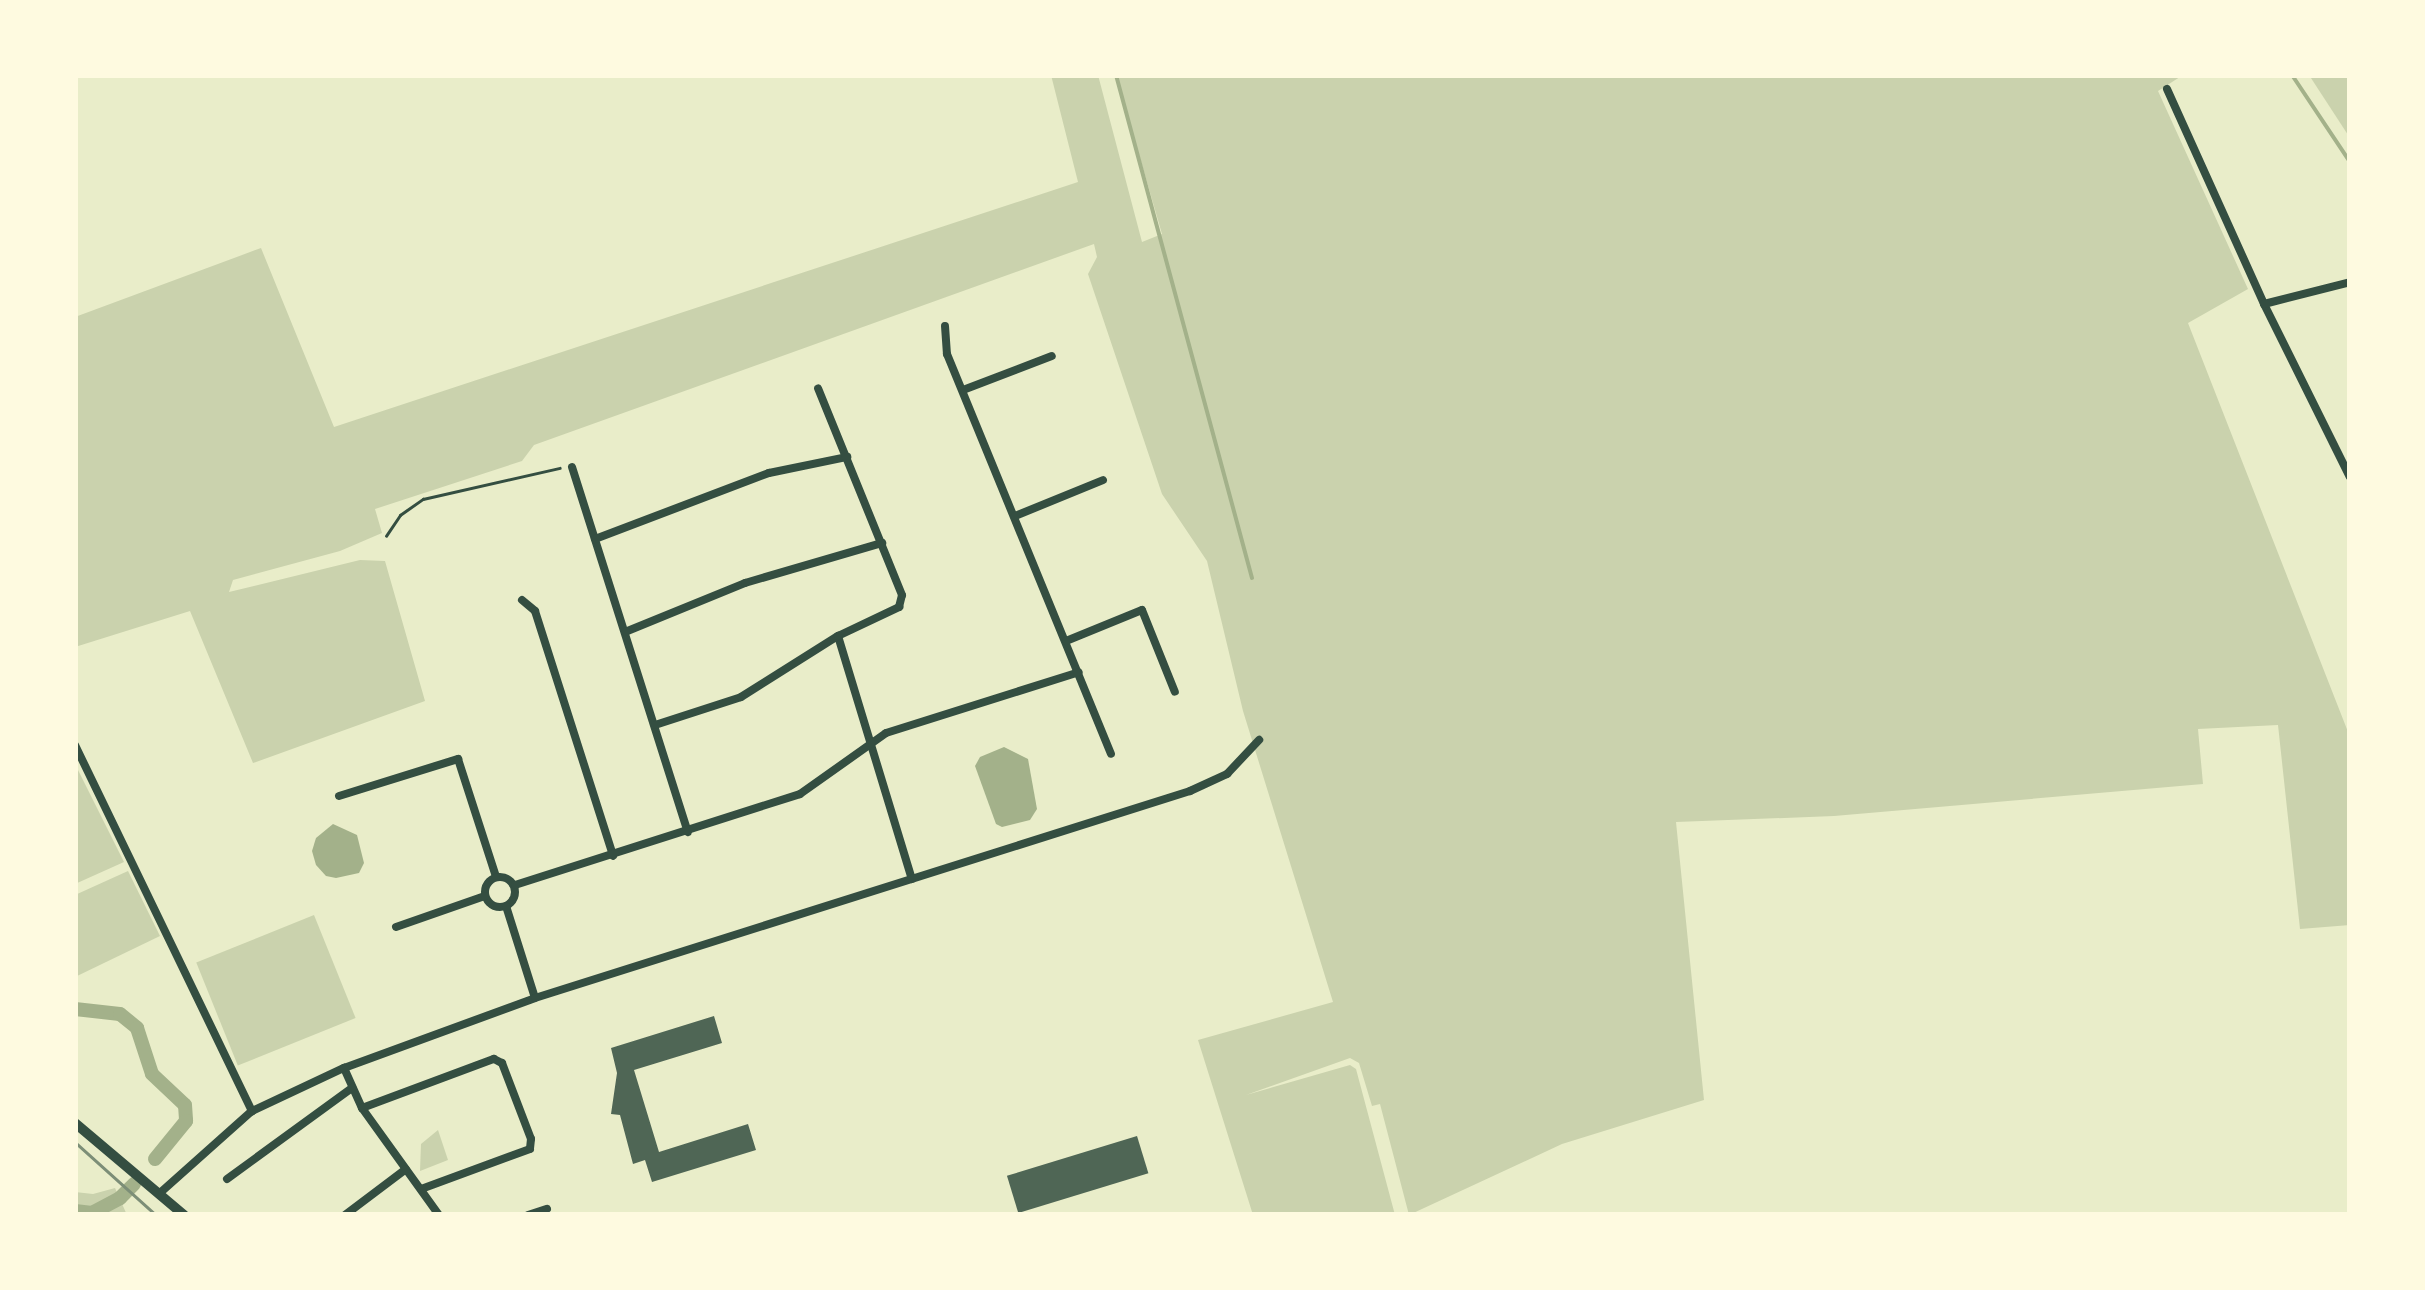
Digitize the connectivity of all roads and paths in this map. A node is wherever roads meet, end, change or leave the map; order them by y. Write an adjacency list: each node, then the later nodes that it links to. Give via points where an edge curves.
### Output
1 (2166, 89): 3 (street)
2 (2350, 282): 3 (street)
3 (2264, 304): 10 (street)
4 (945, 326): 7 (street, via 947,354)
5 (1052, 356): 7 (street)
6 (818, 388): 8 (street)
7 (963, 390): 12 (street)
8 (846, 457): 14 (street, via 769,473); 15 (street)
9 (572, 467): 13 (path, via 423,498); 14 (street)
10 (2350, 477)
11 (1103, 480): 12 (street)
12 (1014, 516): 19 (street)
13 (386, 536)
14 (595, 539): 17 (street)
15 (882, 543): 17 (street, via 745,583); 18 (street, via 902,595 899,607)
16 (522, 600): 29 (street, via 535,610)
17 (625, 632): 22 (street)
18 (838, 636): 22 (street, via 741,697); 23 (street)
19 (1066, 640): 20 (street); 21 (street, via 1142,610)
20 (1079, 672): 23 (street); 26 (street)
21 (1175, 692)
22 (655, 726): 28 (street)
23 (870, 740): 28 (street, via 800,794); 31 (street)
24 (1258, 740): 31 (street, via 1212,783)
25 (75, 744): 40 (street)
26 (1111, 754)
27 (339, 796): 30 (street, via 458,759)
28 (688, 832): 29 (street)
29 (613, 856): 32 (street)
30 (496, 877): 32 (street); 33 (street)
31 (912, 878): 36 (street)
32 (514, 886): 34 (street, via 514,900)
33 (486, 896): 34 (street, via 492,905); 35 (street)
34 (506, 906): 36 (street)
35 (396, 927)
36 (536, 998): 37 (street)
37 (344, 1068): 38 (street); 40 (street)
38 (352, 1088): 39 (street); 43 (street)
39 (362, 1108): 42 (street); 44 (street, via 494,1059 502,1063 530,1149)
40 (252, 1111): 45 (street)
41 (75, 1123): 45 (main road)
42 (406, 1169): 44 (street); 48 (street)
43 (227, 1179)
44 (421, 1189): 49 (street)
45 (161, 1192): 47 (main road)
46 (547, 1209): 50 (street)
47 (184, 1215)
48 (346, 1215)
49 (439, 1215)
50 (528, 1215)

